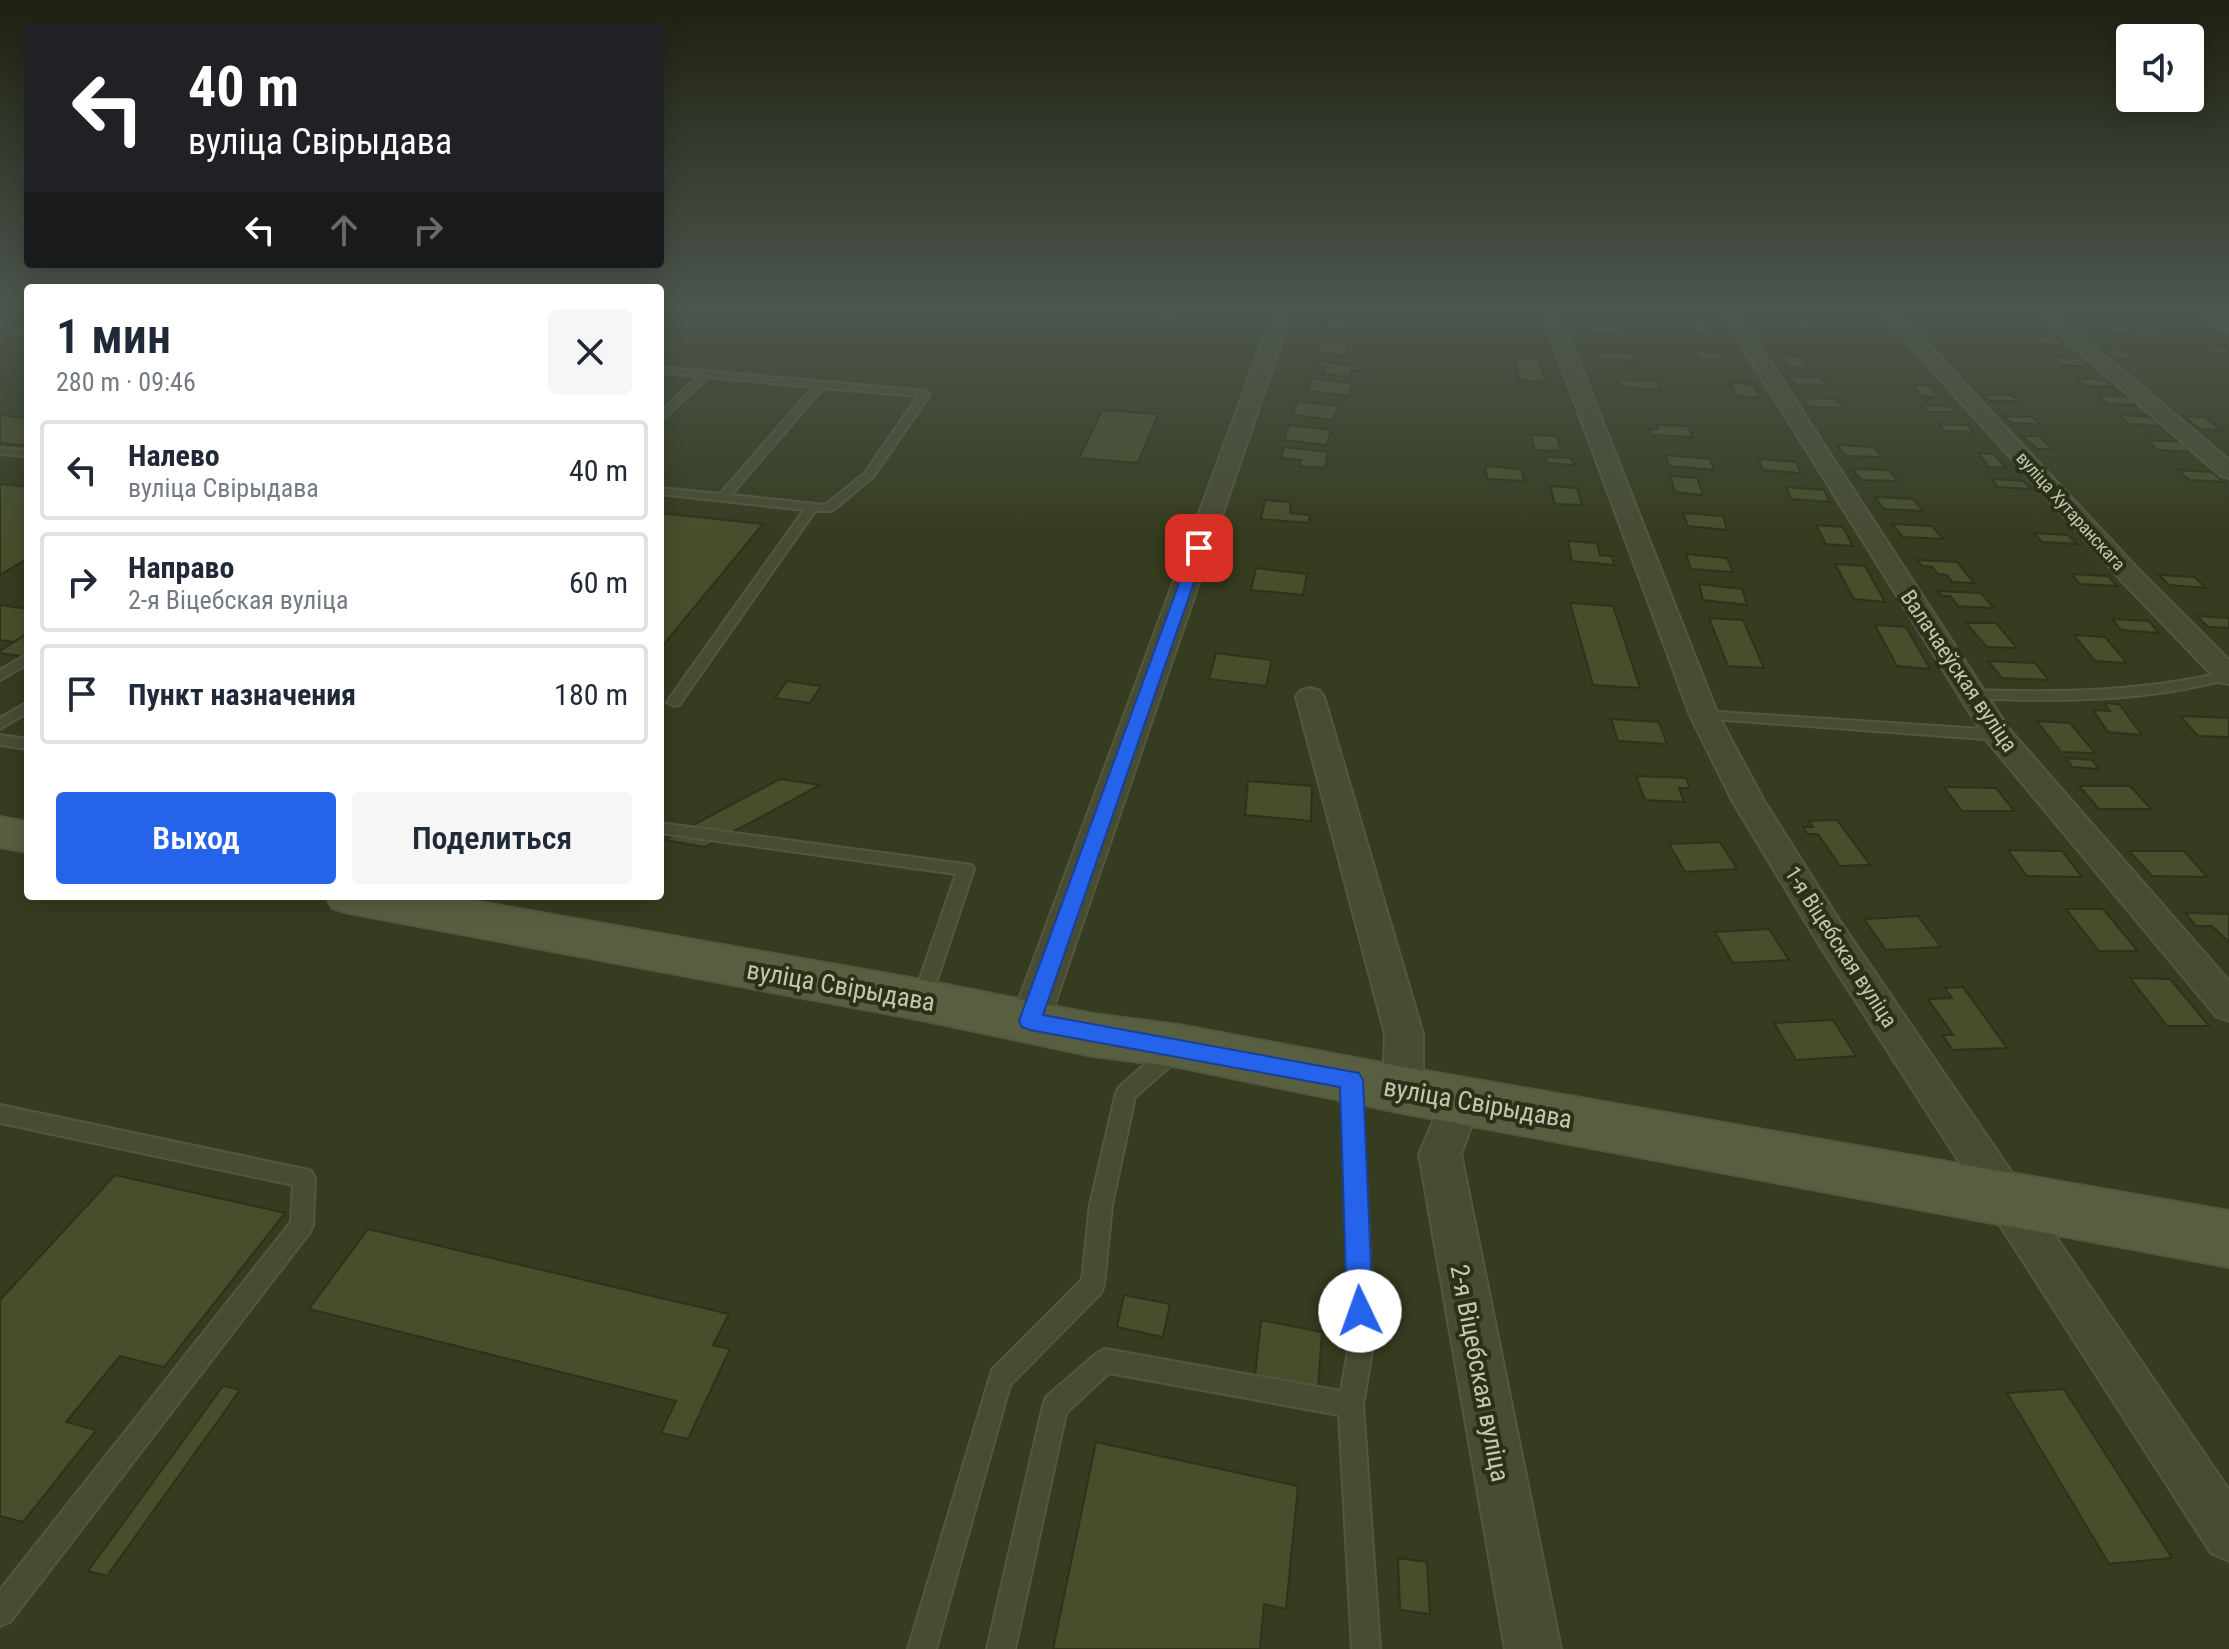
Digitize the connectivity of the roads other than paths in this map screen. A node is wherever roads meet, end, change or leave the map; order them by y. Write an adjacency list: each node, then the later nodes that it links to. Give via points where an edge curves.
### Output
1 (695, 385): 9 (lane)
2 (820, 385): 14 (lane)
3 (831, 385): 15 (lane, via 925,394 869,475 828,509)
4 (1257, 385): 35 (street)
5 (1578, 385): 23 (street, 1-я Віцебская вуліца)
6 (1775, 385): 19 (street, Валачаеўская вуліца)
7 (1955, 385): 18 (street, вуліца Хутаранскага)
8 (2128, 385): 12 (street)
9 (664, 415)
10 (0, 451): 11 (lane)
11 (24, 453)
12 (2229, 471)
13 (664, 491): 14 (lane)
14 (723, 498): 15 (lane)
15 (812, 507): 21 (lane)
16 (24, 661): 17 (lane)
17 (0, 676)
18 (2229, 676): 19 (lane, via 2197,686 2051,698)
19 (1971, 694): 25 (street, Валачаеўская вуліца)
20 (1310, 697): 37 (street, via 1404,1034)
21 (674, 702)
22 (24, 709): 24 (lane)
23 (1704, 715): 25 (lane); 40 (street, 1-я Віцебская вуліца, via 1749,802 1829,932)
24 (0, 724)
25 (1998, 735): 34 (street, Валачаеўская вуліца)
26 (0, 740): 27 (lane)
27 (24, 743)
28 (664, 829): 33 (lane, via 966,869)
29 (0, 832): 30 (main road)
30 (24, 836)
31 (398, 900): 32 (main road, вуліца Свірыдава)
32 (423, 902): 33 (main road, вуліца Свірыдава)
33 (922, 1000): 35 (main road, вуліца Свірыдава)
34 (2229, 1006)
35 (1030, 1021): 36 (main road, вуліца Свірыдава)
36 (1179, 1046): 37 (main road, вуліца Свірыдава); 45 (lane, via 1126,1093 1101,1205 1093,1285 1000,1378)
37 (1377, 1085): 38 (main road, вуліца Свірыдава); 42 (lane, via 1362,1339)
38 (1461, 1101): 40 (main road, вуліца Свірыдава); 48 (street, 2-я Віцебская вуліца, via 1440,1154 1441,1165)
39 (0, 1114): 44 (lane, via 304,1178 302,1225)
40 (2008, 1199): 41 (main road, вуліца Свірыдава); 43 (street, 1-я Віцебская вуліца)
41 (2229, 1239)
42 (1351, 1405): 46 (lane, via 1105,1361 1055,1406); 47 (lane)
43 (2229, 1535)
44 (0, 1612)
45 (922, 1649)
46 (1001, 1649)
47 (1366, 1649)
48 (1533, 1649)

